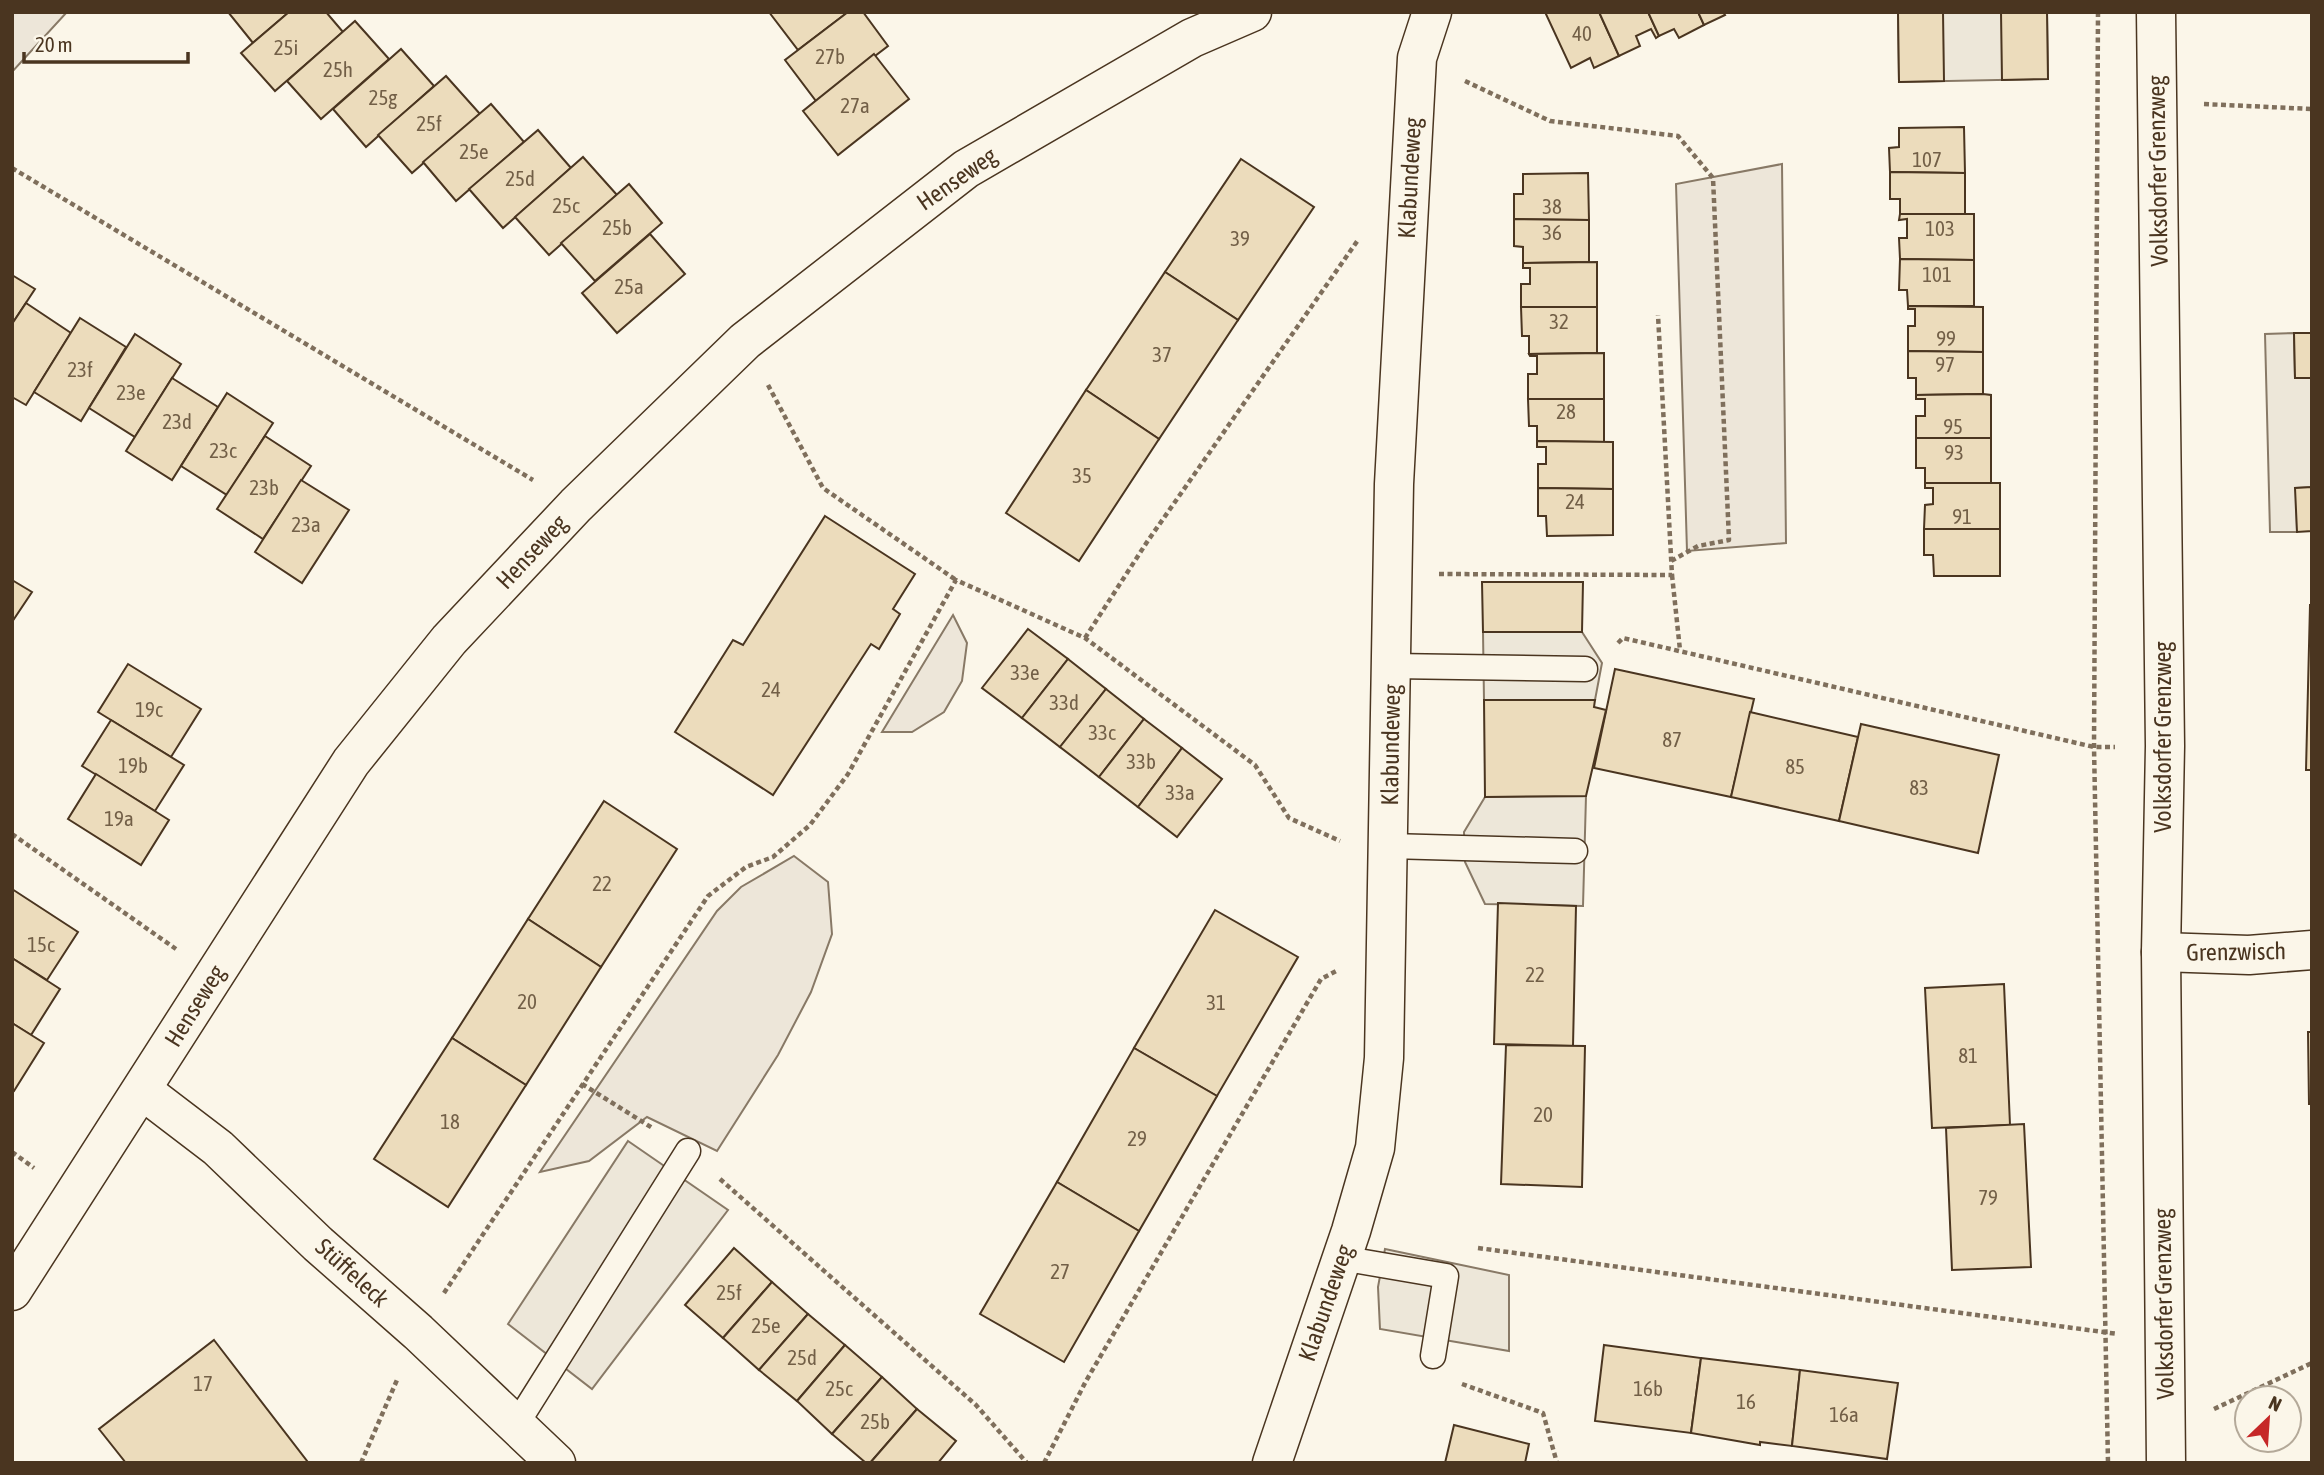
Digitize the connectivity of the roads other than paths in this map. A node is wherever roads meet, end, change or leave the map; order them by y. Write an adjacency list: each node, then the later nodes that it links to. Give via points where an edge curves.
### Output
1 (1252, 12): 10 (street, Henseweg, via 1192,38 966,169 745,341 576,505 449,640 351,762)
2 (1432, 12): 4 (street, Klabundeweg, via 1417,58 1394,484)
3 (2156, 12): 9 (street, Volksdorfer Grenzweg, via 2165,746)
4 (1392, 666): 5 (lane); 6 (street, Klabundeweg)
5 (1585, 670)
6 (1389, 846): 7 (lane); 12 (street, Klabundeweg, via 1384,1058 1375,1149)
7 (1575, 851)
8 (2312, 950): 9 (street, Grenzwisch, via 2249,955)
9 (2161, 952): 16 (street, Volksdorfer Grenzweg)
10 (142, 1090): 13 (street, Henseweg); 15 (street, Stüffeleck, via 218,1148)
11 (688, 1151): 15 (lane)
12 (1341, 1258): 14 (lane, via 1446,1276); 18 (street, Klabundeweg)
13 (12, 1291)
14 (1433, 1356)
15 (516, 1425): 17 (street, Stüffeleck)
16 (2166, 1448)
17 (556, 1463)
18 (1272, 1463)

